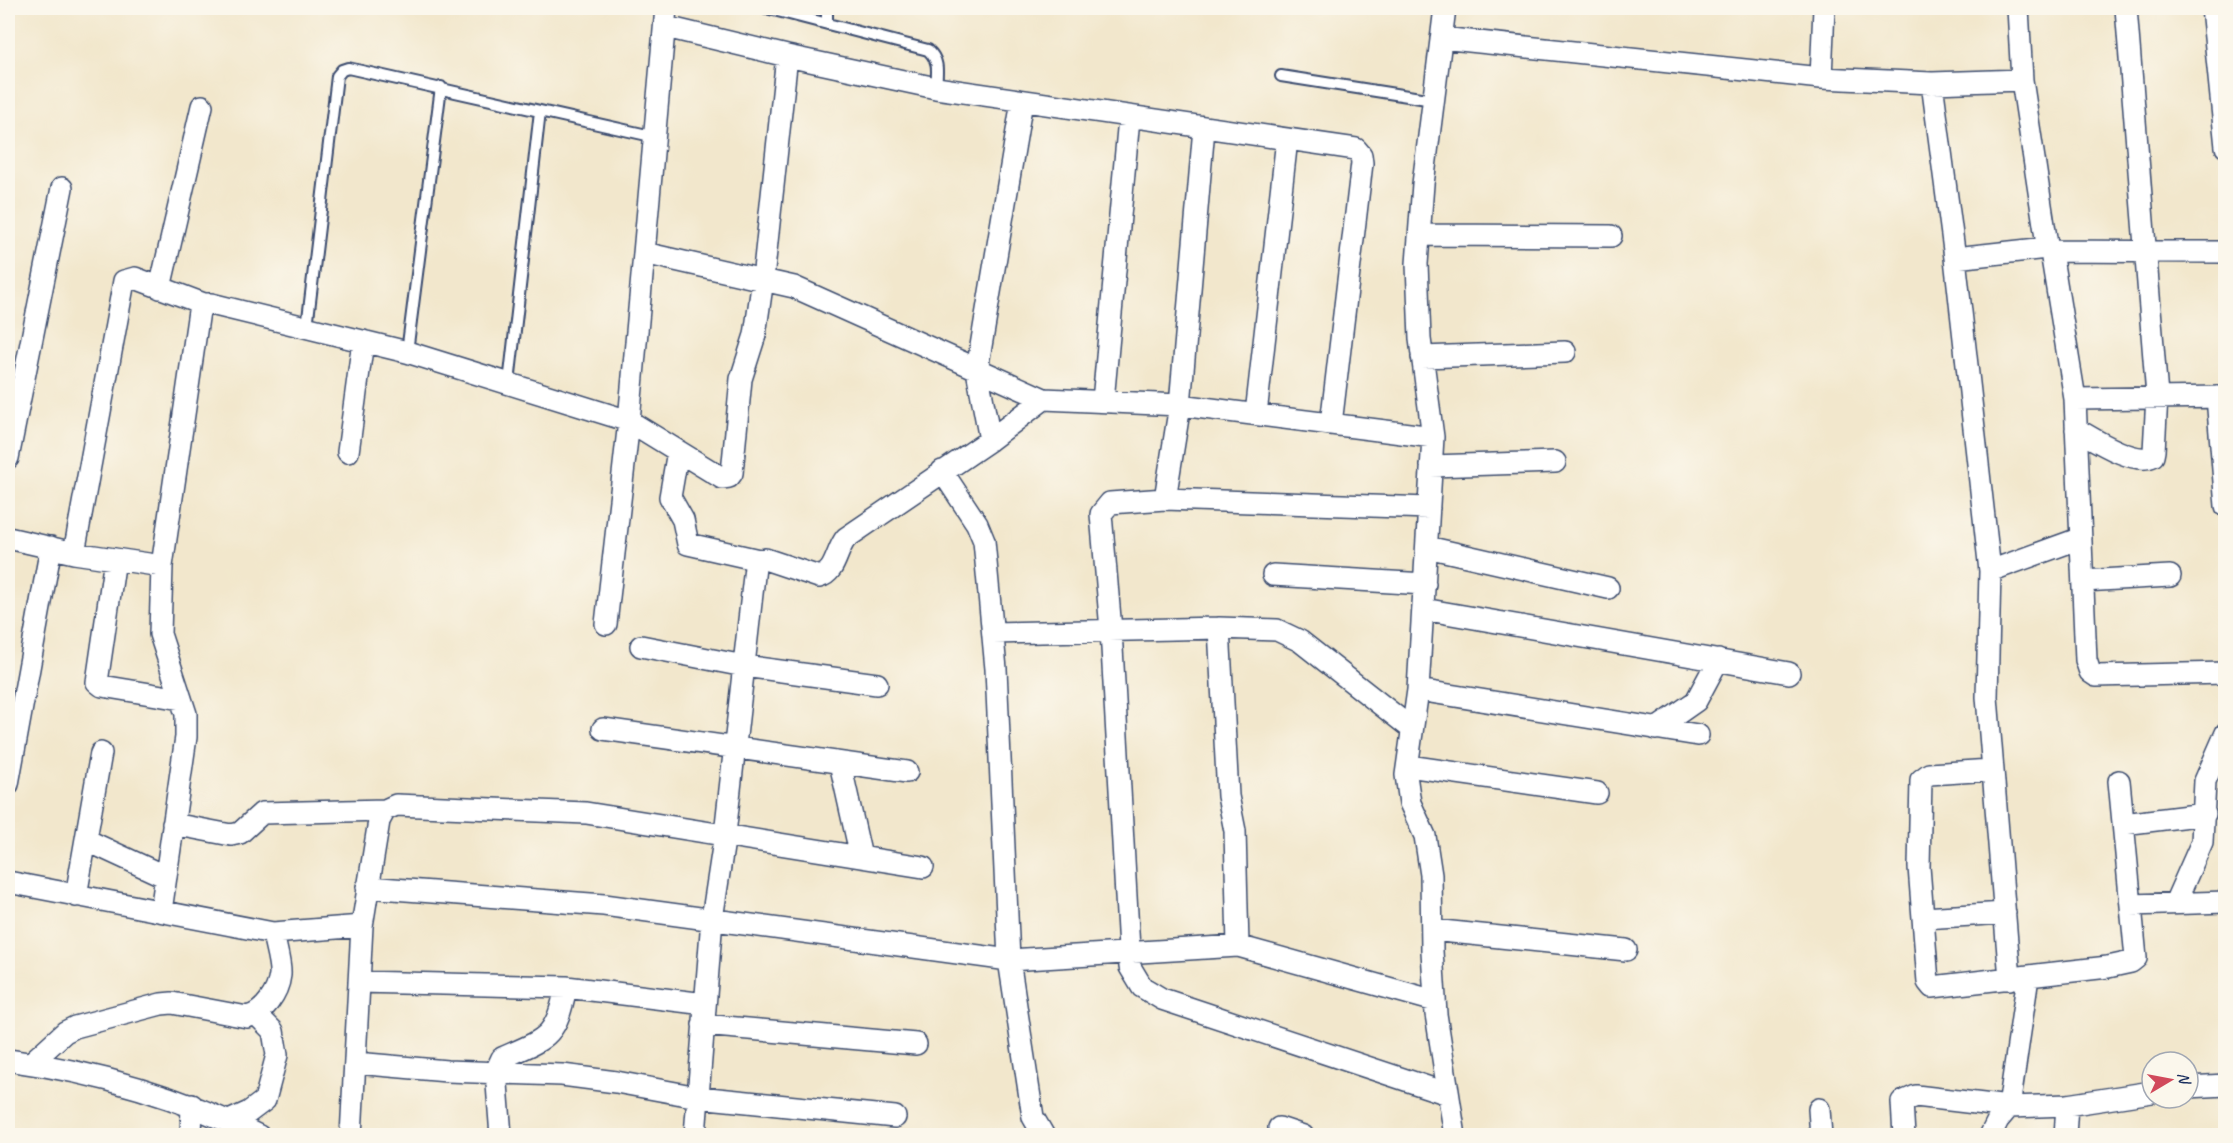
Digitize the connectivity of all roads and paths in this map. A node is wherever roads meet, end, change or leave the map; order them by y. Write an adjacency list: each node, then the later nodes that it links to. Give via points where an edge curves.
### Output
1 (766, 8): 9 (lane)
2 (827, 8): 9 (lane)
3 (1445, 8): 10 (street)
4 (1824, 8): 13 (street)
5 (2018, 8): 14 (street)
6 (2126, 8): 32 (street)
7 (2212, 8): 15 (street)
8 (666, 17): 11 (street); 25 (street)
9 (827, 23): 18 (lane, via 928,50 938,68)
10 (1441, 38): 13 (street); 19 (street)
11 (787, 56): 18 (street); 36 (street)
12 (1281, 76): 19 (lane)
13 (1821, 78): 16 (street)
14 (2022, 80): 16 (street); 31 (street)
15 (2223, 81): 27 (street)
16 (1932, 83): 35 (street)
17 (441, 87): 22 (lane); 39 (lane, via 348,68 337,76); 41 (lane)
18 (936, 88): 20 (street)
19 (1433, 100): 29 (street)
20 (1022, 101): 23 (street); 44 (street)
21 (202, 106): 37 (street)
22 (540, 111): 25 (lane); 45 (lane)
23 (1129, 118): 24 (street); 50 (street)
24 (1204, 128): 26 (street); 51 (street)
25 (656, 137): 34 (street)
26 (1287, 139): 52 (street); 54 (street, via 1356,149 1361,155)
27 (2226, 147)
28 (62, 188): 60 (street)
29 (1419, 235): 30 (street); 43 (street)
30 (1611, 236)
31 (2049, 250): 32 (street); 35 (street); 49 (street)
32 (2145, 252): 33 (street); 46 (street)
33 (2226, 252)
34 (644, 253): 36 (street); 53 (street)
35 (1955, 258): 75 (street)
36 (763, 279): 44 (street, via 794,287); 58 (street, via 755,335 741,379 732,473 722,478)
37 (160, 288): 38 (street); 71 (street, via 135,278 124,281)
38 (204, 304): 39 (street); 74 (street, via 199,311)
39 (307, 327): 40 (street)
40 (363, 340): 41 (street); 59 (street)
41 (407, 352): 45 (street)
42 (1565, 352): 43 (street)
43 (1422, 357): 56 (street)
44 (977, 369): 48 (street); 57 (street)
45 (509, 382): 53 (street)
46 (2157, 396): 47 (street); 49 (street); 55 (street, via 2154,451 2146,459 2130,456)
47 (2221, 397): 65 (street)
48 (1044, 399): 50 (street); 57 (street)
49 (2075, 399): 55 (street)
50 (1103, 401): 51 (street)
51 (1180, 405): 52 (street); 64 (street)
52 (1256, 414): 54 (street)
53 (629, 421): 58 (street); 82 (street)
54 (1331, 424): 56 (street)
55 (2076, 429): 68 (street)
56 (1433, 437): 62 (street)
57 (990, 440): 63 (street)
58 (678, 451): 73 (street, via 670,497 683,520 688,544)
59 (348, 452)
60 (8, 458)
61 (1555, 462): 62 (street)
62 (1431, 466): 66 (street)
63 (942, 471): 73 (street, via 846,538 825,576); 85 (street, via 984,541)
64 (1165, 499): 66 (street); 84 (street, via 1110,503 1101,514)
65 (2226, 506)
66 (1429, 508): 70 (street)
67 (8, 538): 69 (street)
68 (2081, 538): 75 (street); 78 (street)
69 (51, 547): 71 (street); 106 (street)
70 (1427, 547): 79 (street); 80 (street)
71 (74, 553): 72 (street)
72 (115, 559): 74 (street); 93 (street, via 97,682)
73 (759, 560): 88 (street)
74 (162, 566): 93 (street, via 160,634)
75 (1990, 571): 103 (street, via 1987,697)
76 (1273, 575): 79 (street)
77 (2170, 576): 78 (street)
78 (2083, 581): 90 (street, via 2086,660 2096,676)
79 (1425, 584): 81 (street)
80 (1608, 588)
81 (1423, 609): 87 (street); 92 (street)
82 (606, 624)
83 (1219, 628): 84 (street); 95 (street, via 1288,633); 130 (street, via 1228,796 1235,831)
84 (1111, 630): 85 (street); 132 (street)
85 (993, 633): 133 (street)
86 (641, 646): 88 (street)
87 (1718, 660): 89 (street); 96 (street, via 1696,701)
88 (744, 666): 91 (street); 99 (street)
89 (1789, 673)
90 (2226, 673)
91 (877, 684)
92 (1418, 690): 95 (street); 96 (street)
93 (182, 699): 110 (street, via 186,737)
94 (603, 729): 99 (street)
95 (1412, 729): 102 (street)
96 (1656, 729): 98 (street)
97 (2226, 733): 109 (street, via 2205,781)
98 (1698, 735)
99 (733, 749): 101 (street); 112 (street)
100 (101, 753): 113 (street)
101 (840, 763): 104 (street); 114 (street)
102 (1407, 766): 107 (street); 128 (street, via 1410,803 1425,836 1431,875)
103 (1991, 770): 124 (street); 125 (street, via 1929,774 1921,780 1919,867)
104 (907, 772)
105 (2119, 781): 111 (street)
106 (8, 784)
107 (1597, 793)
108 (385, 810): 110 (street, via 262,813 240,833 231,835); 112 (street, via 396,805 586,813); 118 (street, via 379,821)
109 (2205, 813): 111 (street); 121 (street, via 2202,842)
110 (173, 824): 116 (street)
111 (2123, 824): 122 (street)
112 (725, 834): 114 (street); 126 (street)
113 (86, 840): 116 (street); 119 (street)
114 (861, 857): 115 (street)
115 (923, 867)
116 (166, 877): 123 (street)
117 (8, 882): 119 (street)
118 (367, 887): 126 (street, via 604,905); 127 (street)
119 (76, 896): 123 (street)
120 (2226, 902): 121 (street)
121 (2175, 903): 122 (street)
122 (2131, 904): 134 (street, via 2136,951 2131,962)
123 (160, 911): 129 (street)
124 (2005, 913): 125 (street); 134 (street)
125 (1923, 918): 134 (street, via 1928,982 1932,987)
126 (712, 919): 133 (street); 138 (street)
127 (362, 926): 129 (street); 135 (street)
128 (1432, 930): 131 (street); 137 (street)
129 (273, 933): 139 (street, via 280,975)
130 (1238, 946): 132 (street); 137 (street)
131 (1626, 950)
132 (1129, 953): 133 (street); 147 (street, via 1130,967 1142,987 1162,999)
133 (1009, 960): 162 (street, via 1033,1117)
134 (2019, 978): 152 (street)
135 (359, 982): 136 (street); 143 (street)
136 (566, 987): 138 (street); 144 (street, via 561,1014 552,1032 502,1058)
137 (1435, 1001): 147 (street)
138 (704, 1014): 140 (street); 149 (street)
139 (257, 1015): 142 (street, via 247,1017 161,1004 75,1027); 155 (street, via 273,1032 278,1055 265,1100)
140 (916, 1044)
141 (8, 1060): 142 (street)
142 (31, 1063): 150 (street, via 163,1094)
143 (356, 1063): 144 (street); 160 (street)
144 (496, 1071): 149 (street, via 562,1075); 161 (street)
145 (2226, 1085): 146 (street)
146 (2200, 1086)
147 (1448, 1094): 164 (street)
148 (2140, 1094): 151 (street)
149 (698, 1097): 154 (street); 157 (street)
150 (192, 1105): 155 (street); 158 (street)
151 (2067, 1105): 152 (street); 168 (street)
152 (2009, 1107): 166 (street, via 1916,1096 1906,1099 1902,1108); 167 (street)
153 (1819, 1109): 165 (street)
154 (895, 1117)
155 (229, 1121): 159 (street)
156 (1279, 1128): 163 (street)
157 (695, 1135)
158 (191, 1136)
159 (259, 1136)
160 (351, 1136)
161 (501, 1136)
162 (1044, 1136)
163 (1303, 1136)
164 (1455, 1136)
165 (1821, 1136)
166 (1904, 1136)
167 (1990, 1136)
168 (2065, 1136)

